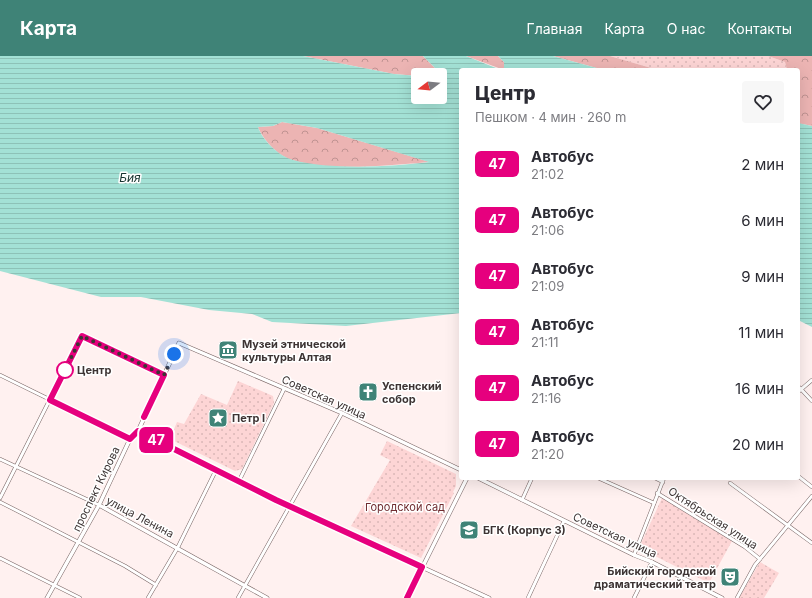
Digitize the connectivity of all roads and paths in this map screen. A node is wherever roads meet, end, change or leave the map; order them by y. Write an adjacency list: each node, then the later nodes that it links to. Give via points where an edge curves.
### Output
1 (179, 343): 3 (street, проспект Кирова); 5 (street, Советская улица)
2 (0, 375): 7 (street)
3 (164, 375): 7 (street, via 82,336); 10 (street, проспект Кирова)
4 (812, 380): 6 (street)
5 (284, 389): 9 (street, Советская улица); 22 (street)
6 (801, 389): 8 (street)
7 (50, 400): 11 (street); 13 (street)
8 (812, 401)
9 (342, 413): 14 (street, Советская улица); 33 (street)
10 (138, 431): 11 (street, проспект Кирова); 15 (street)
11 (130, 439): 32 (street, проспект Кирова)
12 (0, 459): 13 (street, улица Ленина)
13 (16, 466): 28 (street); 32 (street, улица Ленина)
14 (459, 469)
15 (216, 470): 22 (street); 38 (street)
16 (800, 478): 25 (street)
17 (466, 480): 43 (street)
18 (482, 480): 29 (street, Советская улица)
19 (531, 480): 29 (street)
20 (602, 480): 31 (street, Октябрьская улица)
21 (659, 480): 23 (street)
22 (239, 481): 33 (street)
23 (663, 482): 26 (street)
24 (730, 483): 35 (street)
25 (812, 487)
26 (657, 493): 31 (street); 41 (street, Октябрьская улица, via 745,547)
27 (812, 496): 35 (street)
28 (0, 498)
29 (522, 500): 34 (street, Советская улица)
30 (0, 502): 36 (street)
31 (654, 503): 39 (street)
32 (100, 505): 36 (street, проспект Кирова); 38 (street, улица Ленина)
33 (289, 506): 43 (street); 46 (street)
34 (564, 521): 39 (street, Советская улица); 54 (street)
35 (786, 525): 37 (street); 41 (street)
36 (79, 543): 44 (street, проспект Кирова); 45 (street)
37 (812, 543)
38 (178, 547): 45 (street); 46 (street, улица Ленина)
39 (634, 555): 42 (street, Советская улица)
40 (0, 558): 44 (street)
41 (760, 559): 57 (street)
42 (652, 562): 55 (street); 56 (street, Советская улица)
43 (422, 567): 52 (street); 53 (street)
44 (54, 585): 47 (street, проспект Кирова); 48 (street)
45 (156, 585): 49 (street)
46 (244, 586): 50 (street); 51 (street, улица Ленина)
47 (47, 598)
48 (80, 598)
49 (148, 598)
50 (238, 598)
51 (267, 598)
52 (407, 598)
53 (489, 598)
54 (528, 598)
55 (634, 598)
56 (722, 598)
57 (737, 598)

